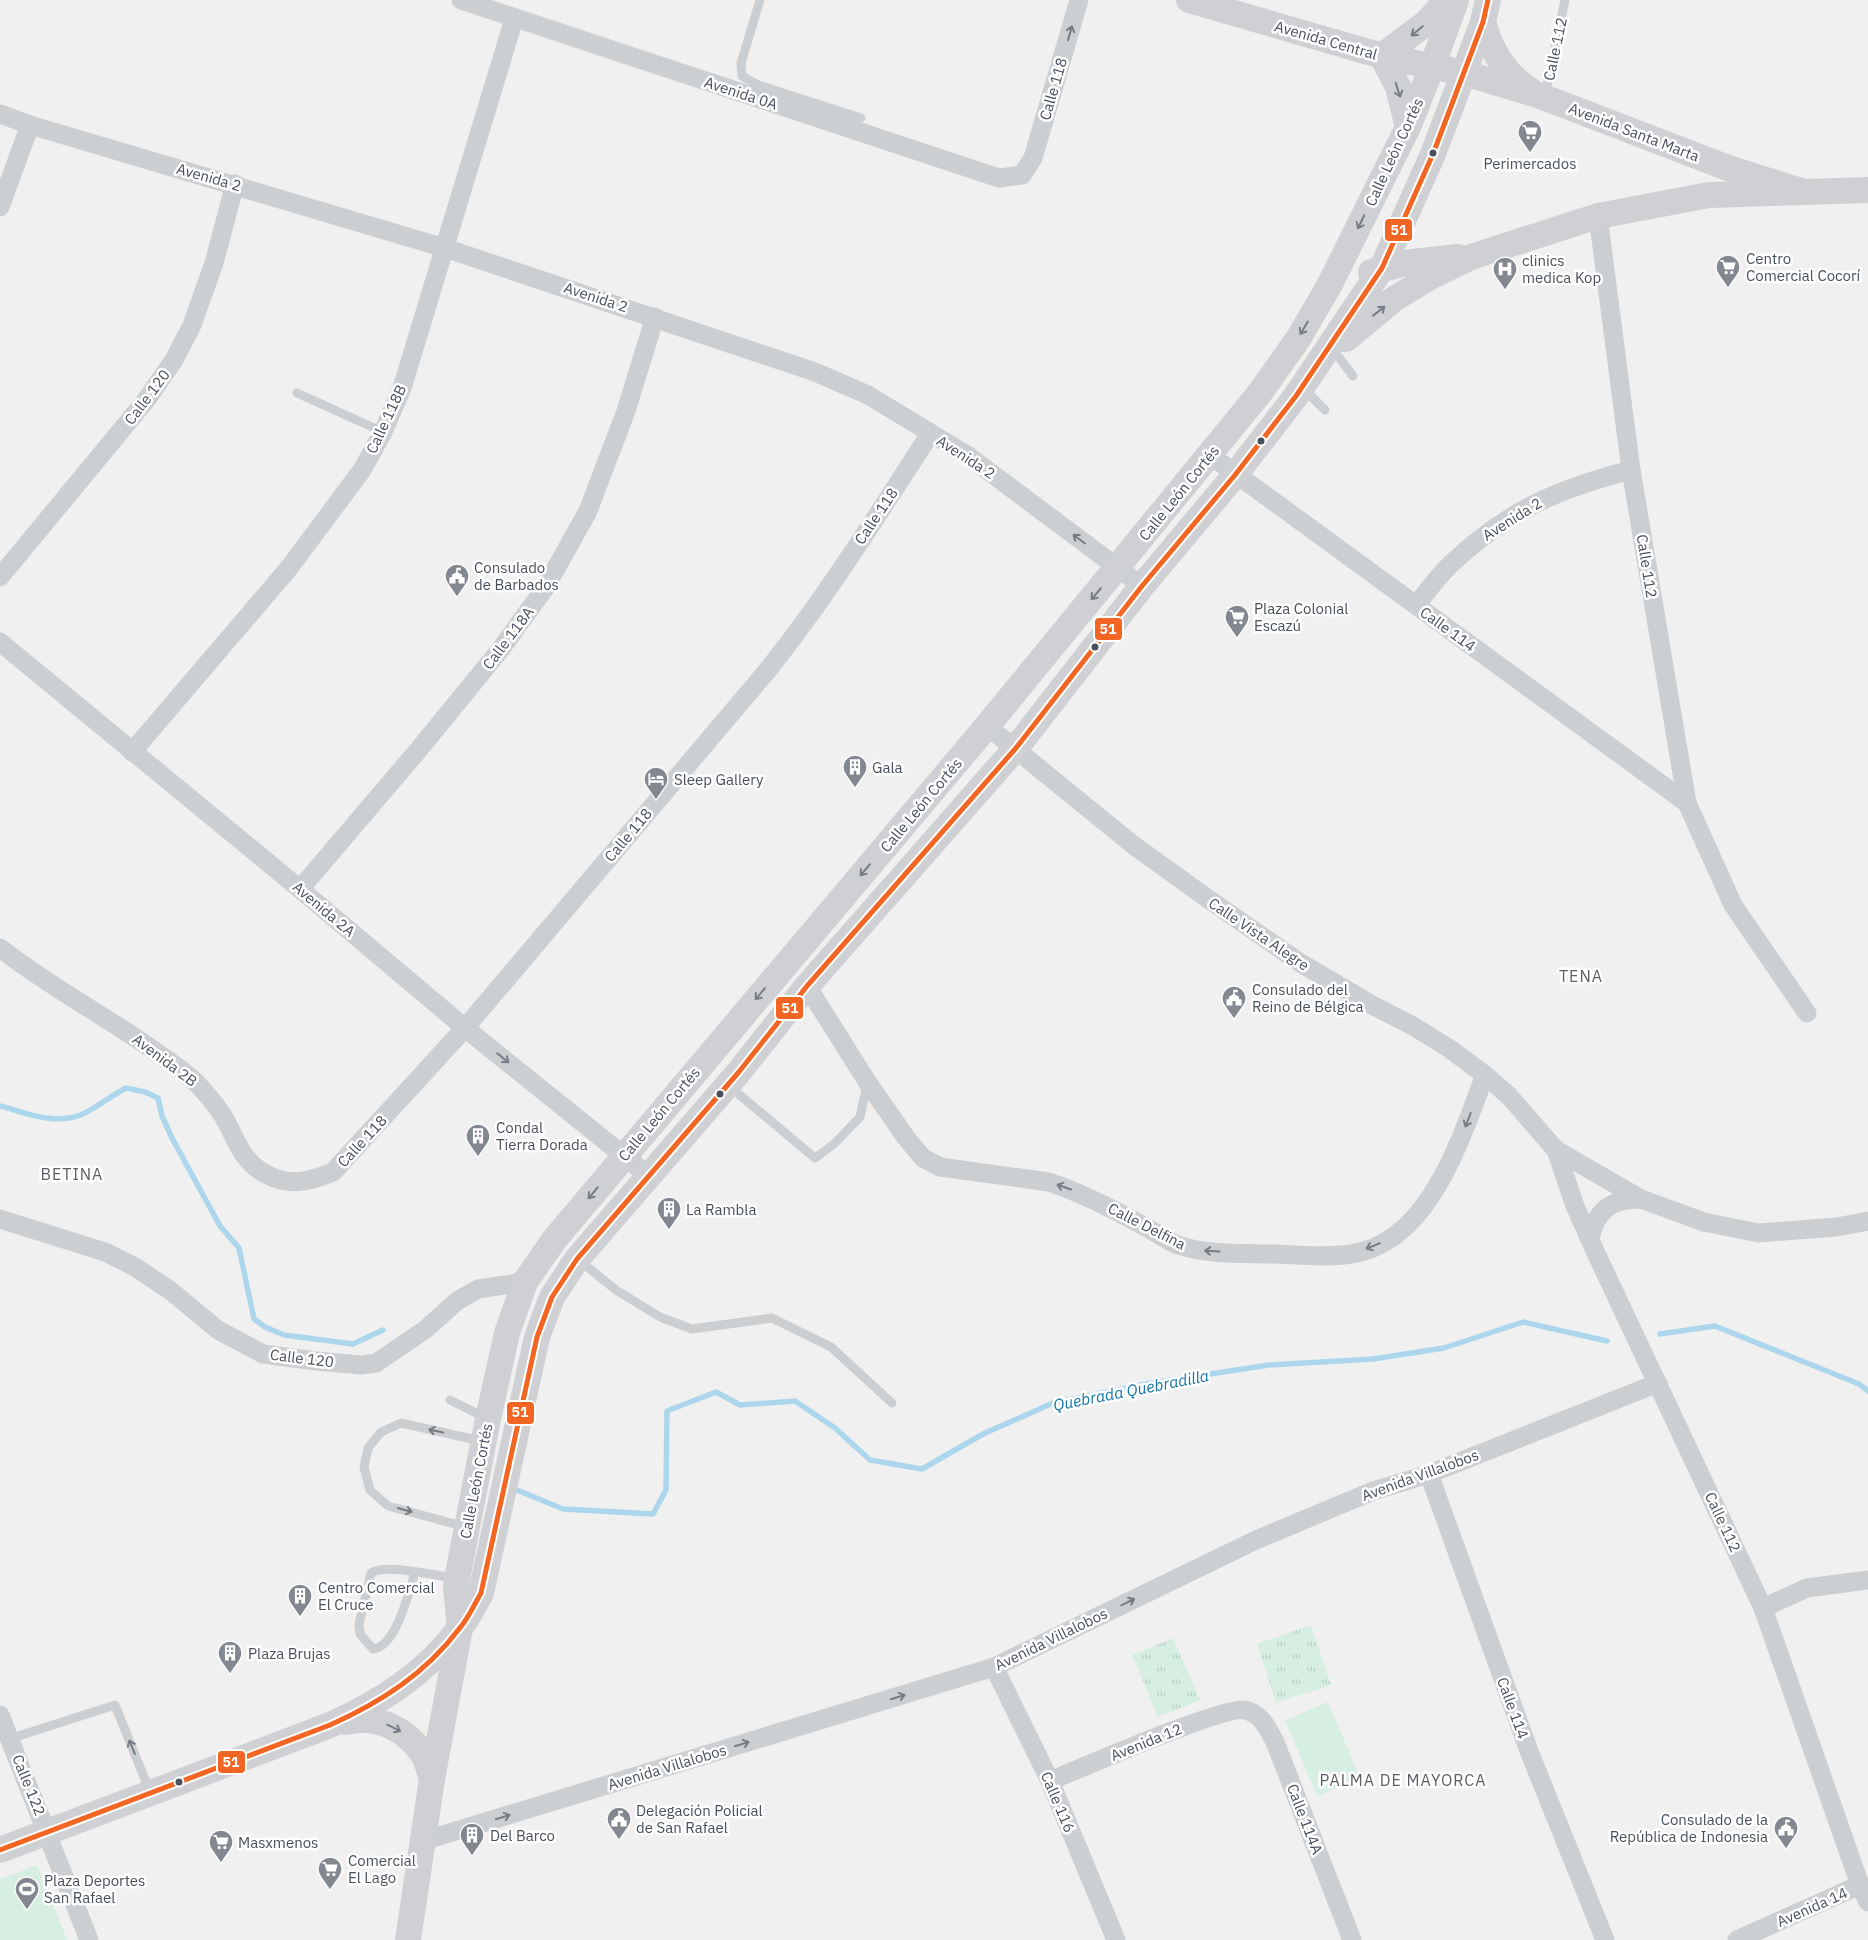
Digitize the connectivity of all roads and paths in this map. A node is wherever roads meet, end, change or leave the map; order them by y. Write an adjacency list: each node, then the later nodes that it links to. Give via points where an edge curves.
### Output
1 (461, 0): 9 (street, Avenida 0A)
2 (760, 0): 15 (lane, via 740,63 742,76 758,85)
3 (1080, 0): 18 (street, Calle 118, one-way to 3, via 1033,158)
4 (1189, 0): 10 (main road, Avenida Central)
5 (1447, 0): 10 (main road, one-way to 10, via 1426,24)
6 (1456, 0): 11 (main road, Calle León Cortés)
7 (1565, 0): 13 (lane, Calle 112)
8 (1486, 11): 12 (main road, Calle León Cortés); 13 (main road, via 1497,57 1516,79)
9 (514, 19): 18 (street, Avenida 0A, via 999,178); 24 (street, Calle 118B)
10 (1382, 56): 11 (main road, Avenida Central); 17 (main road, one-way to 17, via 1398,87)
11 (1432, 66): 12 (main road, Avenida Central); 17 (main road, Calle León Cortés)
12 (1464, 73): 13 (main road, Avenida Santa Marta); 26 (main road, Calle León Cortés, via 1433,154)
13 (1541, 97): 21 (main road, Avenida Santa Marta, via 1719,165)
14 (0, 114): 16 (street, Avenida 2)
15 (861, 118)
16 (30, 124): 19 (street, Avenida 2); 22 (street)
17 (1408, 127): 27 (main road, Calle León Cortés, one-way to 27)
18 (1022, 175)
19 (235, 184): 24 (street, Avenida 2); 40 (street, Calle 120, via 214,263 192,325 174,360 147,399)
20 (1868, 190): 21 (main road, Avenida Santa Marta)
21 (1804, 192): 23 (main road, Avenida Santa Marta, via 1708,195)
22 (0, 207)
23 (1598, 216): 25 (main road, Avenida Santa Marta); 37 (street, Calle 112)
24 (445, 248): 28 (street, Avenida 2); 34 (street, Calle 118B, via 402,388)
25 (1471, 257): 26 (main road, Avenida Santa Marta, via 1434,259); 29 (main road, Avenida Santa Marta, one-way to 25, via 1394,299)
26 (1382, 268): 27 (main road, Avenida Santa Marta); 31 (main road, Calle León Cortés)
27 (1329, 286): 36 (main road, Calle León Cortés, one-way to 36, via 1298,339)
28 (655, 317): 35 (street, Avenida 2, via 815,372 868,396); 48 (street, Calle 118A, via 626,411 588,511 545,588 433,733)
29 (1334, 351): 30 (lane); 31 (main road, Avenida Santa Marta)
30 (1353, 376)
31 (1300, 392): 33 (lane); 38 (main road, Calle León Cortés)
32 (297, 393): 34 (lane)
33 (1325, 410)
34 (383, 432): 46 (street, Calle 118B, via 362,470 289,568)
35 (930, 434): 39 (street, Avenida 2, one-way to 35, via 967,455); 52 (street, Calle 118, via 787,646)
36 (1210, 455): 38 (street, Calle 114); 39 (main road, Calle León Cortés)
37 (1631, 470): 42 (street, Avenida 2, via 1581,483 1533,503 1489,531 1449,565); 47 (street, Calle 112)
38 (1235, 475): 41 (main road, Calle León Cortés); 42 (street, Calle 114)
39 (1118, 568): 41 (street, Avenida 2); 44 (main road, Calle León Cortés, one-way to 44)
40 (0, 577)
41 (1142, 586): 45 (main road, Calle León Cortés)
42 (1416, 605): 47 (street, Calle 114)
43 (0, 642): 46 (street, Avenida 2A)
44 (987, 726): 45 (street, Calle Vista Alegre); 57 (main road, Calle León Cortés, one-way to 57)
45 (1016, 748): 50 (main road, Calle León Cortés); 53 (street, Calle Vista Alegre, via 1132,844 1299,962 1413,1026)
46 (132, 752): 48 (street, Avenida 2A)
47 (1687, 803): 51 (street, Calle 112, via 1733,905)
48 (300, 889): 52 (street, Avenida 2A)
49 (0, 948): 59 (street, Avenida 2B, via 193,1079 226,1122 248,1162 276,1179)
50 (807, 986): 54 (street, Calle Delfina); 55 (main road, Calle León Cortés)
51 (1807, 1013)
52 (465, 1028): 57 (street, Avenida 2A, one-way to 57); 59 (street, Calle 118, via 333,1172)
53 (1486, 1075): 54 (street, Calle Delfina, one-way to 54, via 1449,1167 1430,1198 1409,1222 1388,1240 1359,1252 1312,1255 1197,1250 1177,1245 1086,1195 1049,1182 940,1167 924,1158 907,1139); 56 (street, Calle Vista Alegre)
54 (868, 1083): 55 (lane, via 860,1117 816,1158)
55 (727, 1085): 58 (main road, Calle León Cortés)
56 (1556, 1150): 60 (street, Calle Vista Alegre); 63 (street, Calle 112)
57 (624, 1156): 58 (street, Avenida 2A); 65 (main road, Calle León Cortés, one-way to 65, via 554,1240)
58 (648, 1176): 64 (main road, Calle León Cortés)
59 (310, 1182)
60 (1641, 1199): 62 (street, Calle Vista Alegre, via 1704,1222 1758,1233); 63 (street, via 1626,1199 1612,1204 1597,1219)
61 (0, 1220): 65 (street, Calle 120, via 105,1252 135,1267 171,1291 218,1330 263,1354 316,1361 376,1363 426,1329 457,1301 478,1289)
62 (1868, 1222)
63 (1590, 1239): 66 (street, Calle 112)
64 (577, 1259): 68 (lane, via 616,1290 660,1317 692,1329 772,1318 831,1346); 76 (main road, Calle León Cortés, via 552,1297 537,1337 481,1593)
65 (525, 1282): 69 (main road, Calle León Cortés, via 500,1346)
66 (1658, 1383): 70 (street, Avenida Villalobos); 75 (street, Calle 112)
67 (450, 1400): 69 (lane)
68 (892, 1403)
69 (486, 1430): 71 (main road, Calle León Cortés); 71 (lane, one-way to 71, via 401,1424 381,1432 368,1448 364,1467 370,1490 388,1506)
70 (1429, 1474): 77 (street, Avenida Villalobos, one-way to 70, via 1256,1540 1373,1491); 94 (street, Calle 114, via 1529,1751)
71 (467, 1528): 74 (main road, Calle León Cortés)
72 (415, 1572): 72 (lane, via 392,1633 385,1645 373,1649 360,1634 359,1624 371,1573 380,1568); 74 (lane)
73 (1868, 1580): 75 (street, via 1807,1588)
74 (457, 1583): 76 (main road, Calle León Cortés); 78 (main road, via 436,1634)
75 (1763, 1608): 89 (street, Calle 112)
76 (460, 1628): 78 (main road, via 433,1659); 83 (main road, Calle León Cortés)
77 (994, 1667): 84 (street, Calle 116); 87 (street, Avenida Villalobos, one-way to 77)
78 (402, 1686): 81 (main road, via 368,1708)
79 (1243, 1709): 84 (street, Avenida 12, via 1214,1715); 93 (street, Calle 114A, via 1260,1716 1275,1742)
80 (0, 1715): 82 (street, Calle 122)
81 (330, 1725): 83 (main road, one-way to 83, via 356,1720 383,1722 406,1734 423,1754); 85 (main road)
82 (10, 1739): 85 (lane, one-way to 82, via 115,1705); 86 (street, Calle 122)
83 (432, 1779): 87 (main road, Calle León Cortés)
84 (1050, 1781): 92 (street, Calle 116)
85 (150, 1792): 86 (main road)
86 (47, 1831): 88 (main road); 90 (street, Calle 122)
87 (423, 1841): 91 (main road, Calle León Cortés)
88 (0, 1850)
89 (1864, 1894): 95 (street, Avenida 14)
90 (89, 1940)
91 (408, 1940)
92 (1116, 1940)
93 (1352, 1940)
94 (1605, 1940)
95 (1738, 1940)

